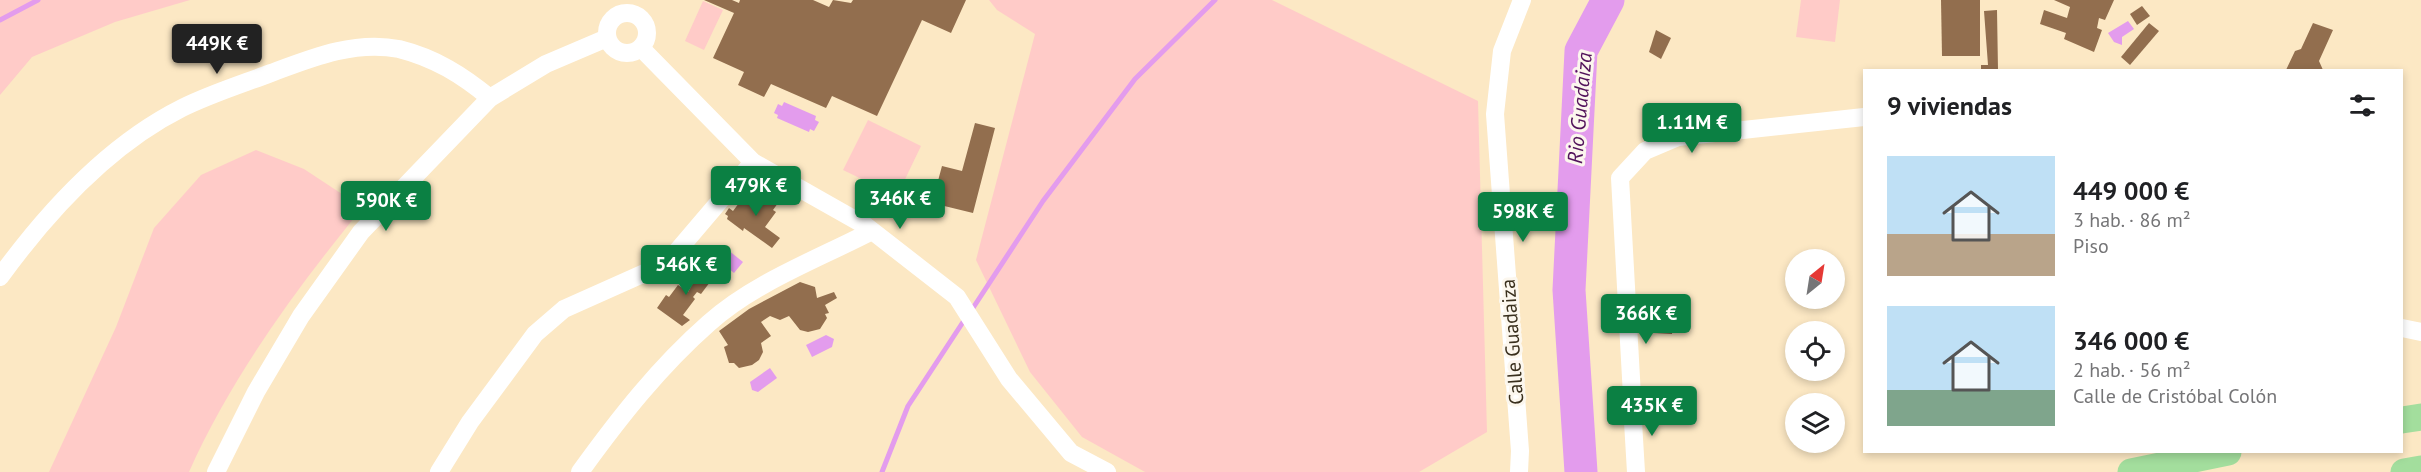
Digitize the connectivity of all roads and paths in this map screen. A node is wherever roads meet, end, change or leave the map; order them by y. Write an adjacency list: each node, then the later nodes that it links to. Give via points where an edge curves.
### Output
1 (1522, 0): 20 (street, Calle Guadaiza, via 1502,51 1496,114)
2 (639, 7): 3 (street, via 617,15 608,25); 4 (street, via 647,29)
3 (607, 38): 4 (street, via 621,52); 5 (street, via 546,64)
4 (641, 48): 7 (street)
5 (490, 98): 9 (street, via 456,70 398,49 358,46 306,60 182,108 124,144 42,223); 16 (street, via 361,232 301,316 256,392)
6 (1863, 117): 21 (street, via 1678,137 1645,151 1620,178)
7 (753, 162): 8 (street); 17 (street, via 668,263 564,309 535,334 470,422)
8 (872, 231): 18 (street, via 761,287 710,322 627,406); 19 (street, via 957,297 1009,379 1071,453)
9 (0, 277)
10 (2403, 328): 11 (street)
11 (2421, 332)
12 (2421, 417): 13 (highway)
13 (2403, 420)
14 (2223, 453): 22 (highway)
15 (2421, 469): 23 (highway)
16 (216, 472)
17 (439, 472)
18 (580, 472)
19 (1107, 472)
20 (1519, 472)
21 (1636, 472)
22 (2131, 472)
23 (2404, 472)

